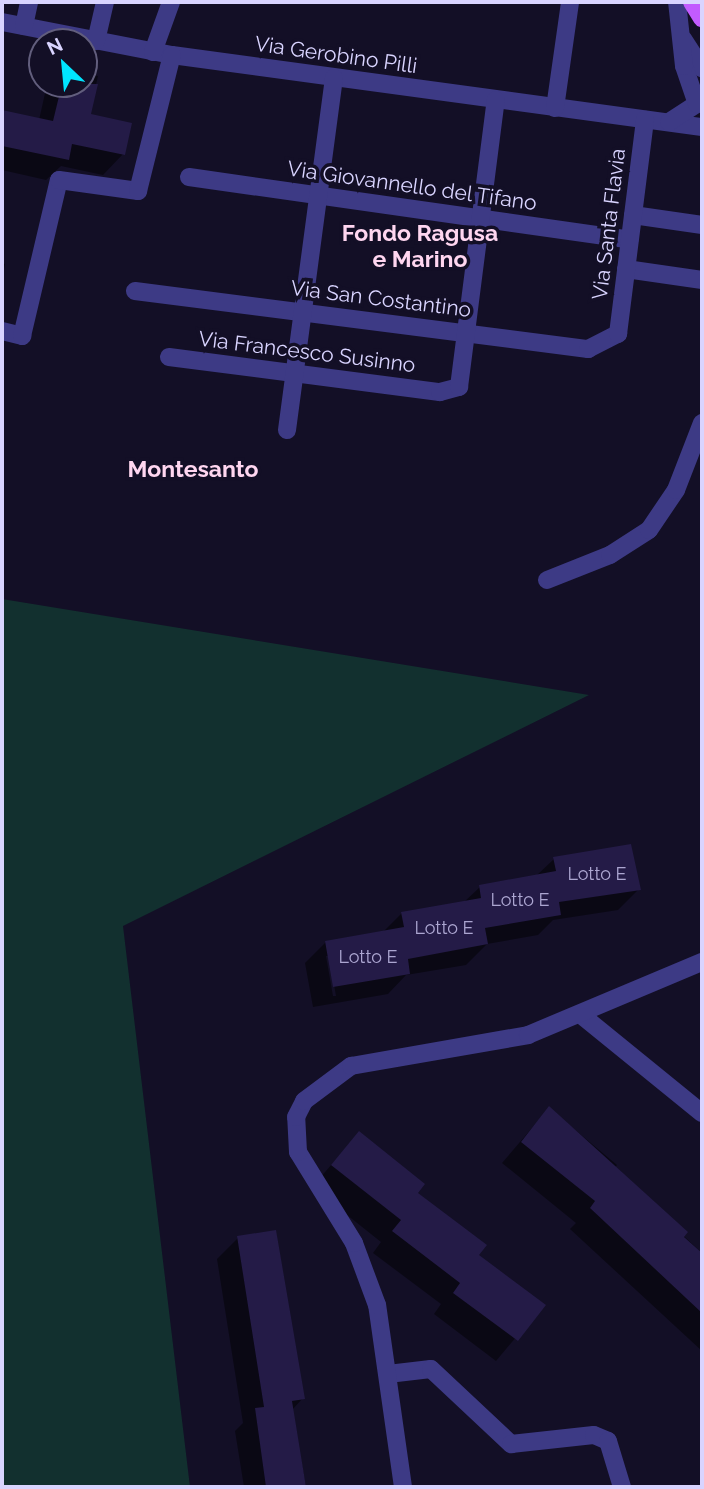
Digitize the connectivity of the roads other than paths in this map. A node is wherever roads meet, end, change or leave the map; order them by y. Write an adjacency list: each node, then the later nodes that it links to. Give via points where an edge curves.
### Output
1 (29, 2): 9 (street)
2 (105, 2): 11 (street)
3 (171, 2): 14 (street)
4 (570, 2): 19 (street)
5 (677, 2): 12 (street)
6 (692, 2): 7 (main road)
7 (702, 18)
8 (2, 22): 9 (street, Via Gerobino Pilli)
9 (24, 26): 10 (street, Via Gerobino Pilli)
10 (34, 28)
11 (98, 32)
12 (680, 33): 16 (street); 21 (street, via 697,104 693,112)
13 (98, 41): 14 (street, Via Gerobino Pilli)
14 (153, 52): 15 (street, Via Gerobino Pilli)
15 (172, 55): 17 (street, Via Gerobino Pilli); 33 (street, via 138,191 60,180 22,336)
16 (702, 68)
17 (334, 78): 18 (street, Via Gerobino Pilli); 24 (street)
18 (496, 100): 19 (street, Via Gerobino Pilli); 26 (street)
19 (555, 108): 20 (street, Via Gerobino Pilli)
20 (645, 120): 21 (street, Via Gerobino Pilli); 25 (street, Via Santa Flavia)
21 (666, 123): 22 (street, Via Gerobino Pilli)
22 (702, 127)
23 (189, 177): 24 (street, Via Giovannello del Tifano)
24 (318, 196): 26 (street, Via Giovannello del Tifano); 32 (street)
25 (633, 215): 27 (street); 28 (street, Via Santa Flavia)
26 (480, 218): 28 (street, Via Giovannello del Tifano); 34 (street)
27 (702, 225)
28 (630, 240): 29 (street, Via Santa Flavia)
29 (626, 270): 30 (street); 35 (street, Via Santa Flavia)
30 (702, 280)
31 (135, 291): 32 (street, Via San Costantino)
32 (303, 312): 34 (street, Via San Costantino); 37 (street)
33 (2, 331)
34 (466, 333): 35 (street, Via San Costantino, via 588,349); 37 (street, Via Francesco Susinno, via 459,387 440,392)
35 (618, 334)
36 (169, 357): 37 (street, Via Francesco Susinno)
37 (295, 373): 39 (street)
38 (702, 423): 40 (street, via 676,490 649,530 610,555)
39 (287, 430)
40 (547, 580)
41 (702, 962): 42 (street)
42 (580, 1014): 43 (street); 44 (street, via 495,1043 362,1062 333,1074 303,1101 295,1124 298,1152 363,1263)
43 (702, 1112)
44 (388, 1374): 45 (street); 46 (street, via 431,1369 485,1427 510,1444 594,1435 608,1441)
45 (402, 1487)
46 (622, 1487)

